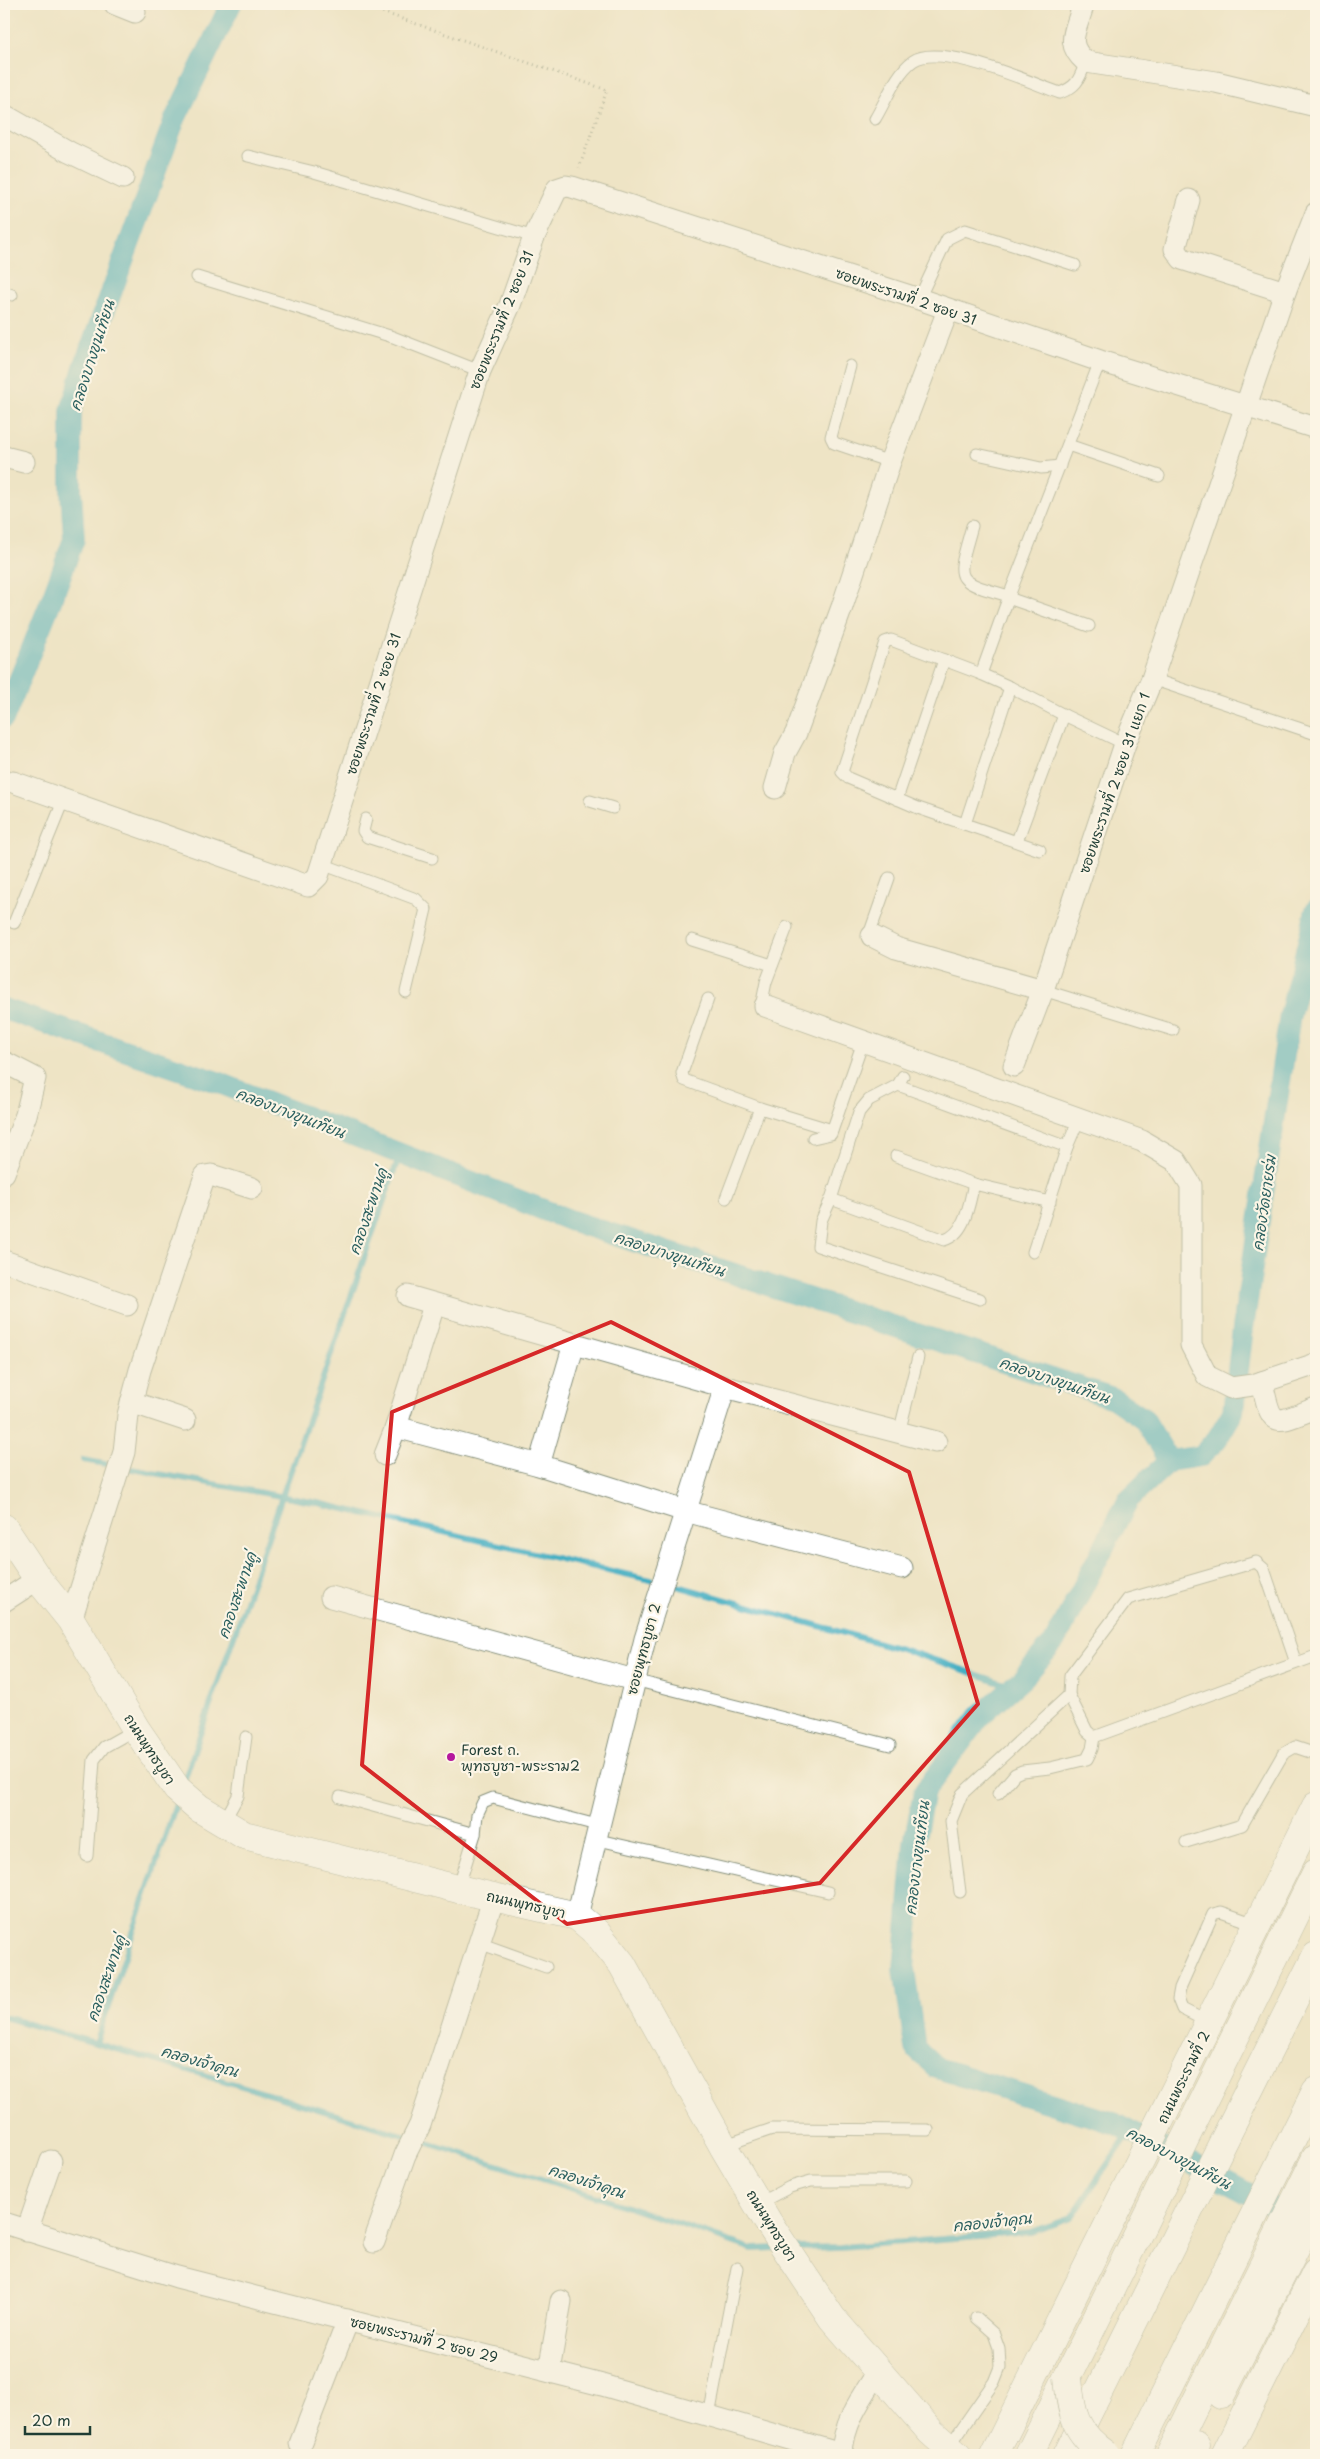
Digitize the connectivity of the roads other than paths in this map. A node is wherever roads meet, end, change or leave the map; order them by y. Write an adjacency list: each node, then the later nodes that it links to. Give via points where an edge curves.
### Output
1 (115, 4): 3 (street)
2 (1082, 9): 4 (street, via 1072,44 1075,53)
3 (135, 12)
4 (1086, 62): 5 (street, via 1216,82); 7 (lane, via 1077,84 1060,93 972,62 948,56 924,56 905,69)
5 (1316, 106)
6 (4, 115): 9 (street, via 69,152)
7 (875, 119)
8 (248, 156): 12 (lane)
9 (124, 178)
10 (1189, 200): 15 (street, via 1175,249 1182,259)
11 (1316, 213): 15 (street, ซอยพระรามที่ 2 ซอย 31 แยก 1)
12 (534, 237): 16 (street, ซอยพระรามที่ 2 ซอย 31, via 557,189 566,186); 20 (street, ซอยพระรามที่ 2 ซอย 31, via 510,305)
13 (1075, 265): 16 (lane, via 965,230 947,239)
14 (197, 277): 20 (lane, via 393,337)
15 (1285, 292): 21 (street, ซอยพระรามที่ 2 ซอย 31 แยก 1)
16 (920, 300): 17 (street, ซอยพระรามที่ 2 ซอย 31)
17 (948, 310): 18 (street, ซอยพระรามที่ 2 ซอย 31); 25 (street)
18 (1100, 361): 21 (street, ซอยพระรามที่ 2 ซอย 31); 23 (lane)
19 (850, 366): 25 (lane, via 831,437 834,443)
20 (480, 370): 49 (street, ซอยพระรามที่ 2 ซอย 31)
21 (1247, 407): 22 (street, ซอยพระรามที่ 2 ซอย 31); 33 (street, ซอยพระรามที่ 2 ซอย 31 แยก 1)
22 (1316, 428)
23 (1068, 445): 26 (lane); 27 (lane)
24 (977, 454): 26 (lane, via 1040,468)
25 (890, 462): 39 (street, via 842,607 796,733 785,753)
26 (1060, 466): 29 (lane)
27 (1159, 476)
28 (972, 526): 29 (lane, via 960,569 964,580 973,586)
29 (1009, 596): 30 (lane); 32 (lane)
30 (1089, 626)
31 (944, 660): 32 (lane); 41 (lane); 41 (lane, via 891,640 884,642 842,772 848,778)
32 (981, 674): 34 (lane)
33 (1152, 679): 36 (lane); 37 (street, ซอยพระรามที่ 2 ซอย 31 แยก 1)
34 (1010, 687): 35 (lane); 45 (lane)
35 (1064, 715): 37 (lane); 46 (lane)
36 (1316, 734)
37 (1125, 744): 56 (street, ซอยพระรามที่ 2 ซอย 31 แยก 1)
38 (13, 782): 40 (street, ซอยพระรามที่ 2 ซอย 31)
39 (775, 788)
40 (64, 799): 49 (street, ซอยพระรามที่ 2 ซอย 31, via 308,886 318,876); 51 (lane)
41 (897, 799): 45 (lane)
42 (590, 801): 43 (lane)
43 (613, 808)
44 (366, 819): 48 (lane, via 363,831 367,837)
45 (965, 824): 46 (lane)
46 (1017, 841): 47 (lane)
47 (1040, 850)
48 (432, 858)
49 (322, 864): 57 (lane, via 416,899 426,909)
50 (889, 878): 53 (lane, via 870,932)
51 (14, 923)
52 (786, 927): 55 (lane)
53 (872, 936): 56 (street, via 896,948)
54 (692, 940): 55 (lane)
55 (772, 965): 59 (lane, via 762,996)
56 (1043, 990): 60 (lane); 63 (street, ซอยพระรามที่ 2 ซอย 31 แยก 1)
57 (406, 992)
58 (708, 999): 64 (lane, via 682,1077 686,1082)
59 (766, 1006): 61 (street)
60 (1173, 1030)
61 (863, 1042): 65 (street); 66 (lane)
62 (4, 1062): 70 (street, via 35,1078 26,1115)
63 (1014, 1066)
64 (760, 1108): 66 (lane); 73 (lane)
65 (1079, 1118): 68 (lane); 85 (street, via 1142,1141 1176,1161 1191,1185 1191,1345 1207,1376 1231,1388)
66 (832, 1130): 67 (lane, via 829,1135)
67 (813, 1138)
68 (1067, 1147): 74 (lane, via 901,1081 869,1100 859,1112); 75 (lane)
69 (896, 1156): 71 (lane)
70 (4, 1173)
71 (974, 1184): 74 (lane, via 960,1229 944,1240); 75 (lane)
72 (252, 1188): 87 (street, via 205,1176)
73 (726, 1198)
74 (831, 1199): 79 (lane, via 821,1221 820,1248)
75 (1050, 1202): 76 (lane)
76 (1033, 1252)
77 (4, 1261): 81 (street)
78 (408, 1296): 80 (street)
79 (980, 1299)
80 (434, 1304): 82 (street); 90 (street)
81 (126, 1305)
82 (574, 1344): 86 (street); 94 (street)
83 (918, 1357): 91 (lane)
84 (1316, 1364): 85 (street)
85 (1258, 1384): 88 (street, via 1269,1412 1276,1419 1283,1420)
86 (725, 1387): 91 (street); 95 (street, ซอยพุทธบูชา 2)
87 (131, 1402): 89 (street); 101 (street, via 124,1452)
88 (1316, 1408)
89 (184, 1420)
90 (396, 1427): 93 (street); 94 (street)
91 (899, 1433): 92 (street)
92 (936, 1442)
93 (385, 1455)
94 (539, 1465): 95 (street)
95 (684, 1512): 97 (street); 104 (street, ซอยพุทธบูชา 2)
96 (4, 1528): 98 (main road, ถนนพุทธบูชา)
97 (902, 1568)
98 (38, 1579): 100 (street); 101 (main road, ถนนพุทธบูชา)
99 (331, 1597): 104 (street)
100 (4, 1601)
101 (72, 1620): 106 (main road, ถนนพุทธบูชา)
102 (1316, 1656): 103 (lane)
103 (1296, 1663): 105 (lane, via 1264,1569 1256,1562 1128,1599 1070,1676); 107 (lane)
104 (634, 1680): 109 (lane); 115 (street, ซอยพุทธบูชา 2)
105 (1069, 1695): 107 (lane, via 1087,1731); 122 (lane, via 962,1794 950,1821)
106 (136, 1729): 114 (main road, ถนนพุทธบูชา, via 177,1789); 118 (lane, via 104,1747 94,1760)
107 (1094, 1737): 111 (lane, via 1087,1759 1022,1771 1015,1774)
108 (246, 1738): 114 (lane, via 238,1796)
109 (890, 1745)
110 (1316, 1754): 117 (lane, via 1295,1747 1283,1754 1242,1825)
111 (998, 1794)
112 (340, 1797): 116 (lane)
113 (1316, 1806): 125 (main road, ถนนพระรามที่ 2)
114 (223, 1823): 120 (main road, ถนนพุทธบูชา, via 244,1835)
115 (596, 1832): 116 (lane, via 493,1798 483,1802); 121 (lane); 124 (street, ซอยพุทธบูชา 2)
116 (475, 1834): 120 (lane)
117 (1186, 1842)
118 (87, 1856)
119 (1316, 1873): 149 (main road)
120 (458, 1889): 123 (main road, ถนนพุทธบูชา)
121 (828, 1892)
122 (960, 1892)
123 (494, 1897): 124 (main road, ถนนพุทธบูชา); 126 (street)
124 (576, 1916): 133 (main road, ถนนพุทธบูชา, via 597,1933 622,1964)
125 (1258, 1925): 130 (main road, ถนนพระรามที่ 2); 130 (lane, via 1222,1912 1213,1914 1180,1988 1178,2000 1182,2009)
126 (479, 1943): 128 (lane); 141 (street, via 420,2126 405,2155)
127 (1316, 1956): 157 (main road)
128 (546, 1967)
129 (1316, 1988): 158 (main road)
130 (1210, 2022): 155 (main road, ถนนพระรามที่ 2)
131 (1316, 2091): 160 (main road)
132 (928, 2130): 133 (lane, via 772,2129)
133 (723, 2146): 138 (main road, ถนนพุทธบูชา)
134 (1316, 2158): 161 (main road)
135 (51, 2161): 140 (street)
136 (906, 2181): 138 (lane, via 811,2181 790,2187)
137 (1316, 2207): 153 (main road)
138 (764, 2213): 148 (main road, ถนนพุทธบูชา, via 840,2328)
139 (4, 2223): 140 (street, ซอยพระรามที่ 2 ซอย 29)
140 (27, 2231): 146 (street, ซอยพระรามที่ 2 ซอย 29, via 177,2277)
141 (374, 2242)
142 (737, 2268): 150 (lane)
143 (1316, 2272): 162 (main road)
144 (561, 2301): 147 (street)
145 (976, 2318): 152 (lane, via 994,2334 1000,2367)
146 (348, 2320): 147 (street, ซอยพระรามที่ 2 ซอย 29); 151 (street)
147 (549, 2371): 150 (street, ซอยพระรามที่ 2 ซอย 29)
148 (878, 2372): 152 (main road, ถนนพุทธบูชา); 154 (street, via 856,2405 842,2440)
149 (1068, 2377): 156 (main road); 159 (main road, bridge, via 1070,2403 1077,2425 1090,2443)
150 (709, 2416): 154 (street, ซอยพระรามที่ 2 ซอย 29)
151 (300, 2444)
152 (952, 2452)
153 (1188, 2452)
154 (843, 2454)
155 (994, 2455)
156 (1029, 2455)
157 (1068, 2455)
158 (1084, 2455)
159 (1107, 2455)
160 (1135, 2455)
161 (1170, 2455)
162 (1225, 2455)

